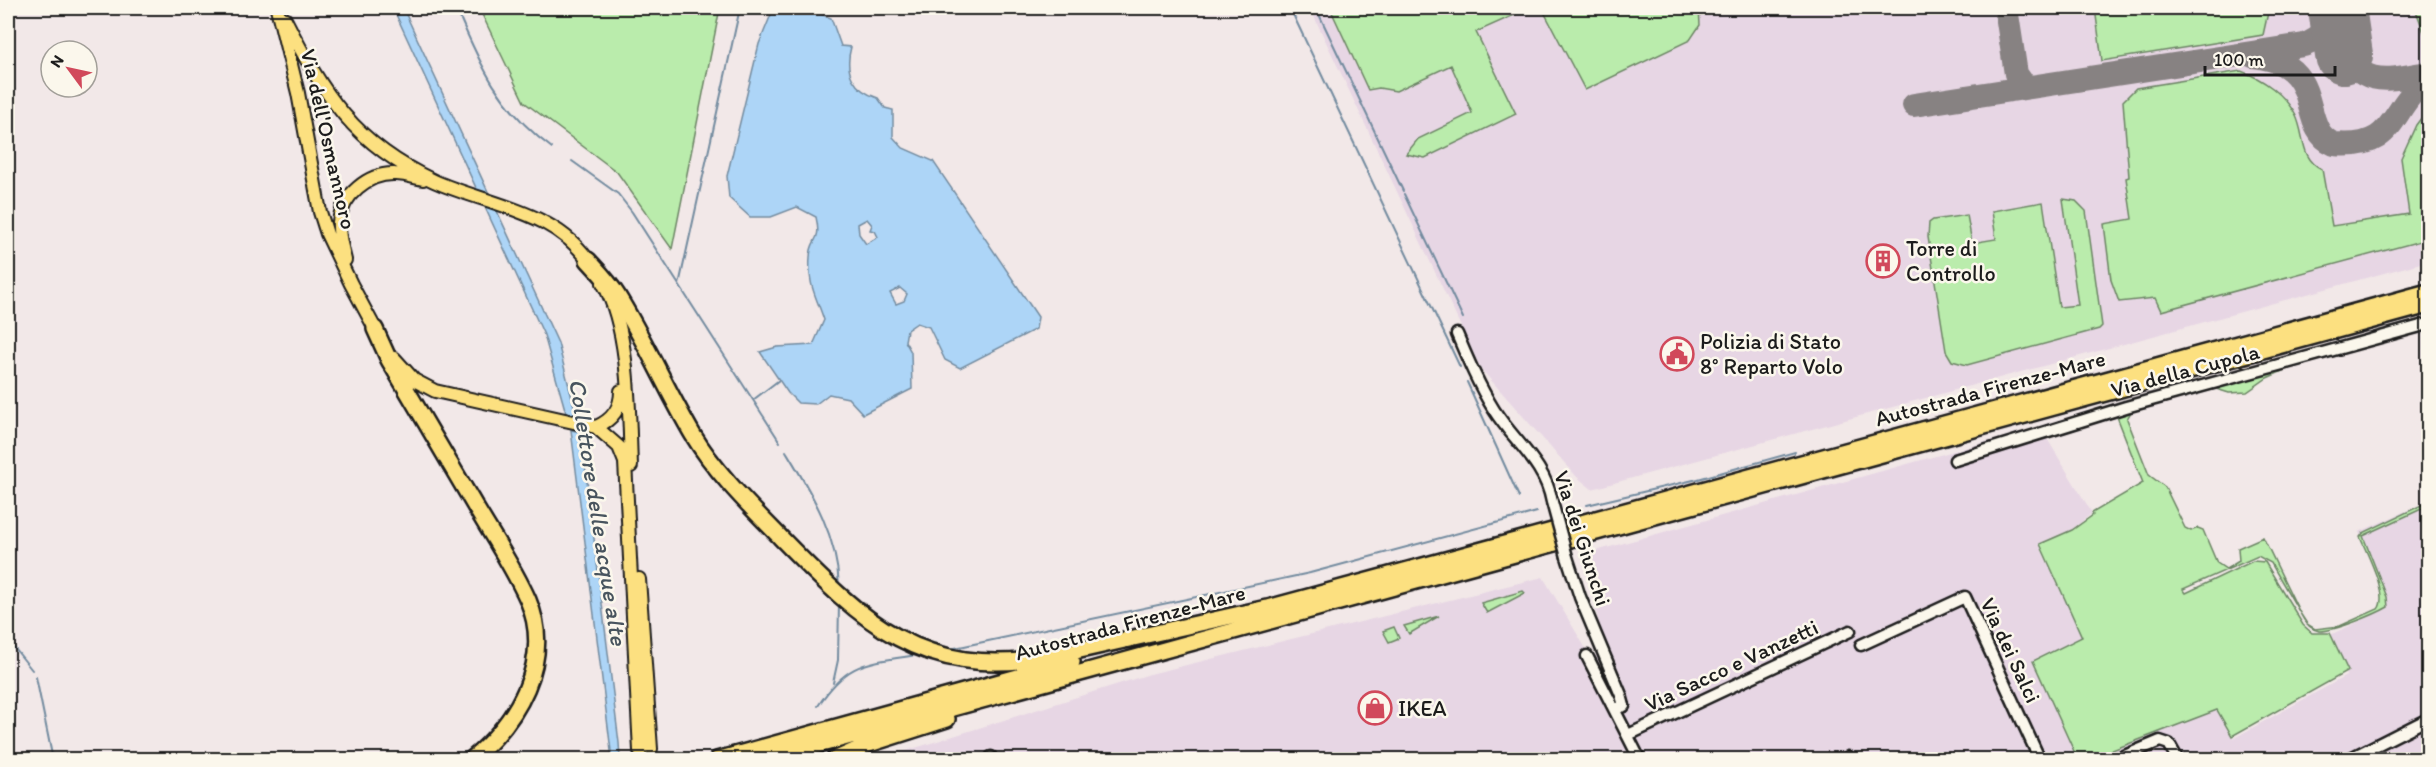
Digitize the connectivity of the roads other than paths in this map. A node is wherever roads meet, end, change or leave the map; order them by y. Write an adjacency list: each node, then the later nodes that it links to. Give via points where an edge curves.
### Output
1 (278, 8): 2 (main road, Via dell'Osmannoro, via 316,78 342,114 371,142); 4 (main road, Via dell'Osmannoro, via 320,212)
2 (434, 181): 3 (main road, Via dell'Osmannoro, via 515,209 550,226); 4 (main road, via 387,174 355,190 339,219)
3 (588, 260): 10 (main road, Via dell'Osmannoro, via 614,309); 14 (highway, via 616,295 693,435 730,484 832,589 896,638 955,658 982,662 1032,660)
4 (351, 284): 8 (main road, Via dell'Osmannoro)
5 (2428, 292): 13 (highway, Autostrada Firenze-Mare)
6 (2428, 305): 13 (highway, Autostrada Firenze-Mare)
7 (2428, 324): 12 (street, Via della Cupola, via 2106,412)
8 (375, 329): 11 (main road, Via dell'Osmannoro, via 406,373 423,386); 23 (highway, via 389,360 504,556 528,602 535,629 530,681 517,710 496,737)
9 (1457, 334): 19 (street, Via dei Giunchi, bridge, via 1494,411 1540,467 1549,485 1580,597 1621,695 1624,706)
10 (622, 354): 11 (main road, via 619,408 608,421); 11 (main road, Via dell'Osmannoro, via 627,382 645,750 625,462 619,447)
11 (596, 427)
12 (1955, 460)
13 (1560, 535): 14 (highway, Autostrada Firenze-Mare); 18 (highway, Autostrada Firenze-Mare)
14 (1267, 608): 24 (highway, Autostrada Firenze-Mare)
15 (1850, 631): 21 (street, Via Sacco e Vanzetti)
16 (1861, 645): 28 (street, Via dei Salci, via 1965,597)
17 (1587, 656): 19 (street)
18 (1058, 679): 25 (highway, Autostrada Firenze-Mare); 26 (highway)
19 (1615, 709): 21 (street)
20 (2428, 719): 30 (street)
21 (1628, 735): 27 (street)
22 (2120, 758): 29 (street, via 2160,741 2169,744)
23 (471, 759)
24 (717, 759)
25 (763, 759)
26 (834, 759)
27 (1640, 759)
28 (2040, 759)
29 (2178, 759)
30 (2347, 759)

